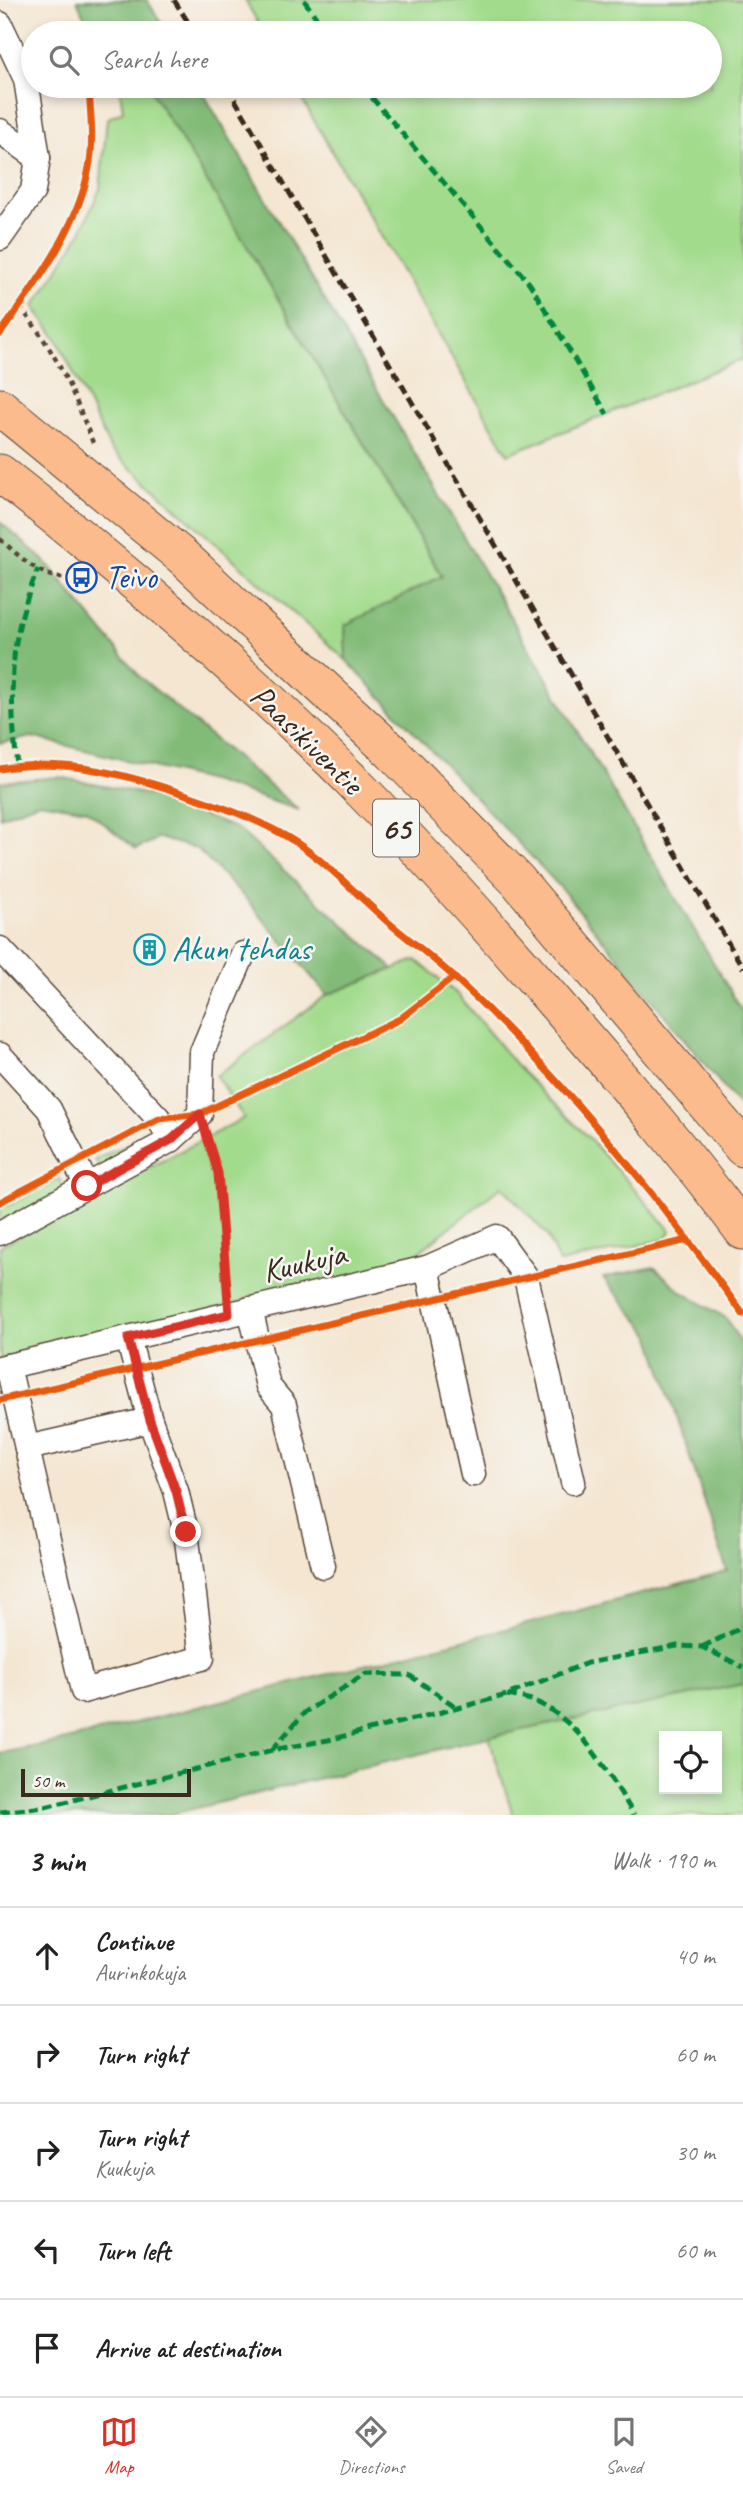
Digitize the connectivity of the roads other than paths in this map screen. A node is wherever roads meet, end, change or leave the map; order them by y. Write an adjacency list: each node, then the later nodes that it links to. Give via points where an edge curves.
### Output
1 (3, 40): 2 (street)
2 (21, 71)
3 (29, 98): 5 (street)
4 (0, 131): 5 (street)
5 (38, 159): 6 (street, via 33,191)
6 (0, 238)
7 (0, 407): 13 (highway, Paasikiventie / 65, via 183,557 392,752 517,880)
8 (0, 473): 15 (highway, Paasikiventie / 65, via 125,573 364,793 478,914 610,1066)
9 (1, 950): 12 (street, via 159,1119)
10 (243, 954): 12 (street, via 202,1052 200,1114)
11 (0, 1055): 14 (street, via 49,1109)
12 (171, 1140): 14 (street)
13 (743, 1148)
14 (87, 1186): 16 (street)
15 (743, 1231)
16 (0, 1233)
17 (428, 1268): 18 (street, Kuukuja); 23 (street); 24 (street, Kuukuja, via 496,1237 526,1277)
18 (239, 1312): 19 (street, Kuukuja); 25 (street, via 268,1386 284,1405)
19 (128, 1338): 20 (street, Kuukuja); 21 (street)
20 (4, 1367): 22 (street)
21 (150, 1420): 22 (street); 22 (street, via 186,1532 202,1658 83,1690)
22 (27, 1448)
23 (473, 1474)
24 (573, 1482)
25 (324, 1566)

